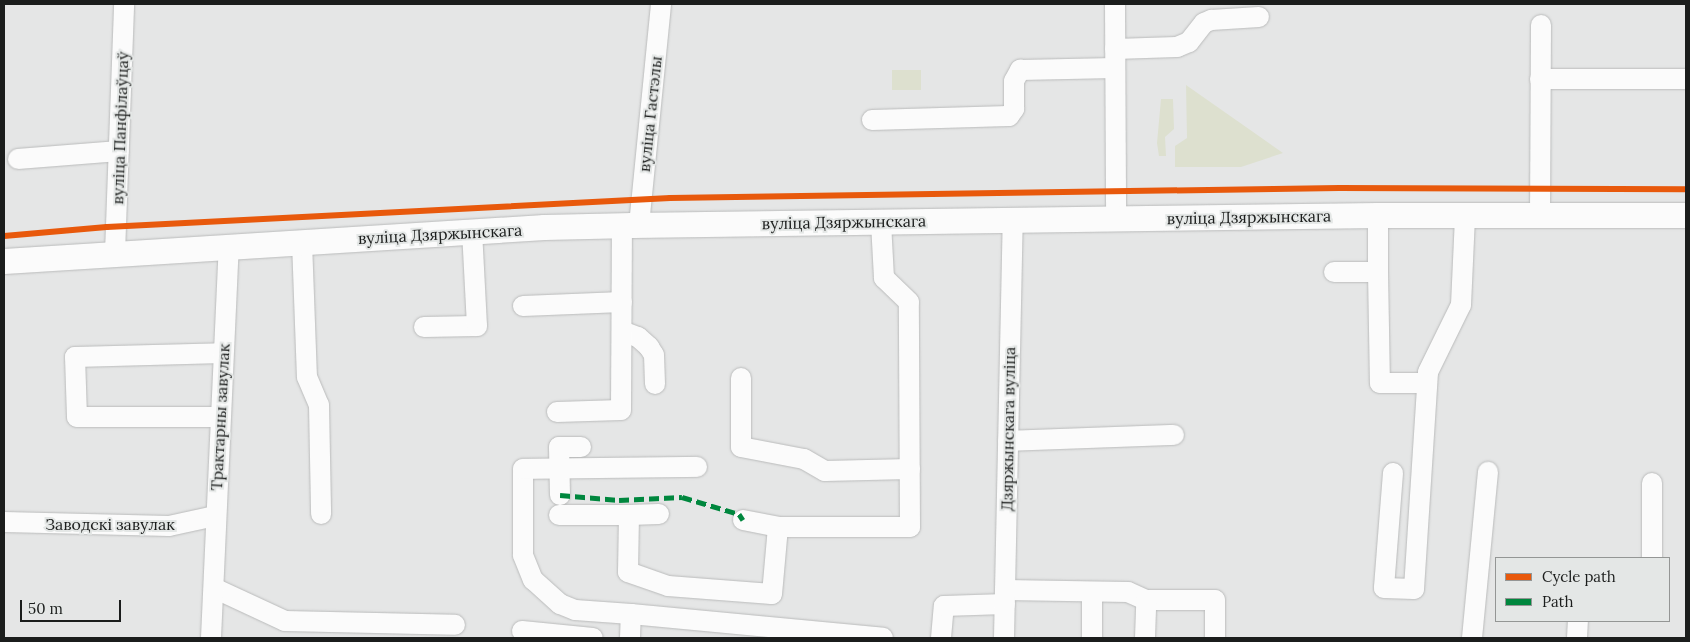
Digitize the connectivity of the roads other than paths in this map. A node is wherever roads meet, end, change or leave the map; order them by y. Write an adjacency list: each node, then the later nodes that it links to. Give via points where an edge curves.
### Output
1 (124, 4): 10 (street, вуліца Панфілаўцаў)
2 (661, 4): 19 (street, вуліца Гастэлы)
3 (1115, 4): 6 (street)
4 (1259, 18): 6 (street, via 1211,20 1204,23 1189,42 1177,47)
5 (1542, 25): 7 (street)
6 (1115, 58): 9 (street, via 1020,70 1014,81 1014,110 1009,116); 16 (street)
7 (1540, 79): 8 (street); 15 (street)
8 (1686, 79)
9 (872, 120)
10 (119, 151): 11 (street); 23 (street, вуліца Панфілаўцаў)
11 (18, 160)
12 (1686, 215): 15 (main road, вуліца Дзяржынскага)
13 (1378, 216): 14 (main road, вуліца Дзяржынскага); 16 (main road, вуліца Дзяржынскага); 26 (street)
14 (1465, 216): 15 (main road, вуліца Дзяржынскага); 33 (street, via 1461,305 1428,372)
15 (1540, 216)
16 (1116, 218): 17 (main road, вуліца Дзяржынскага)
17 (1013, 220): 18 (main road, вуліца Дзяржынскага); 38 (street, Дзяржынскага вуліца)
18 (881, 222): 19 (main road, вуліца Дзяржынскага); 42 (street, via 884,278 909,302)
19 (631, 225): 20 (main road, вуліца Дзяржынскага); 27 (street, вуліца Гастэлы)
20 (472, 232): 21 (main road, вуліца Дзяржынскага); 29 (street, via 477,326)
21 (302, 242): 22 (main road, вуліца Дзяржынскага); 47 (street, via 307,376 319,405)
22 (228, 247): 23 (main road, вуліца Дзяржынскага); 31 (street, Трактарны завулак)
23 (116, 253): 24 (main road, вуліца Дзяржынскага)
24 (4, 261)
25 (1334, 272): 26 (street)
26 (1378, 272): 33 (street, via 1380,383)
27 (622, 302): 28 (street); 30 (street, вуліца Гастэлы)
28 (524, 306)
29 (424, 328)
30 (622, 331): 34 (street, via 638,337 654,355); 35 (street, вуліца Гастэлы, via 622,410)
31 (223, 353): 36 (street, Трактарны завулак); 36 (street, via 75,358 77,417)
32 (741, 378): 42 (street, via 741,447 804,458 825,471)
33 (1427, 383): 44 (street, via 1414,589 1384,588)
34 (655, 384)
35 (557, 412)
36 (220, 417): 51 (street, Трактарны завулак)
37 (1174, 435): 38 (street)
38 (1008, 441): 58 (street, Дзяржынскага вуліца)
39 (580, 447): 41 (street, via 559,447)
40 (697, 466): 41 (street)
41 (559, 468): 46 (street); 60 (street, via 524,469 522,543 526,569 533,580 560,604 575,610)
42 (910, 469): 54 (street, via 910,526)
43 (1488, 472): 73 (street)
44 (1393, 473)
45 (1652, 483): 55 (street)
46 (560, 495)
47 (321, 514)
48 (659, 514): 50 (street)
49 (559, 515): 50 (street)
50 (629, 515): 54 (street, via 628,572 668,586 772,594)
51 (215, 516): 53 (street, Заводскі завулак, via 169,526); 56 (street, Трактарны завулак)
52 (743, 520): 54 (street)
53 (4, 522)
54 (778, 527)
55 (1652, 557)
56 (214, 588): 62 (street, via 285,621); 64 (street, Трактарны завулак)
57 (1092, 592): 58 (street); 59 (street, via 1128,592); 70 (street)
58 (1005, 597): 68 (street, via 944,606); 69 (street, Дзяржынскага вуліца)
59 (1146, 600): 71 (street); 72 (street, via 1215,600)
60 (631, 614): 66 (street); 67 (street)
61 (1578, 622): 74 (street)
62 (455, 625)
63 (522, 631): 65 (street)
64 (211, 638)
65 (593, 638)
66 (630, 638)
67 (883, 638)
68 (941, 638)
69 (1004, 638)
70 (1092, 638)
71 (1145, 638)
72 (1215, 638)
73 (1472, 638)
74 (1577, 638)

